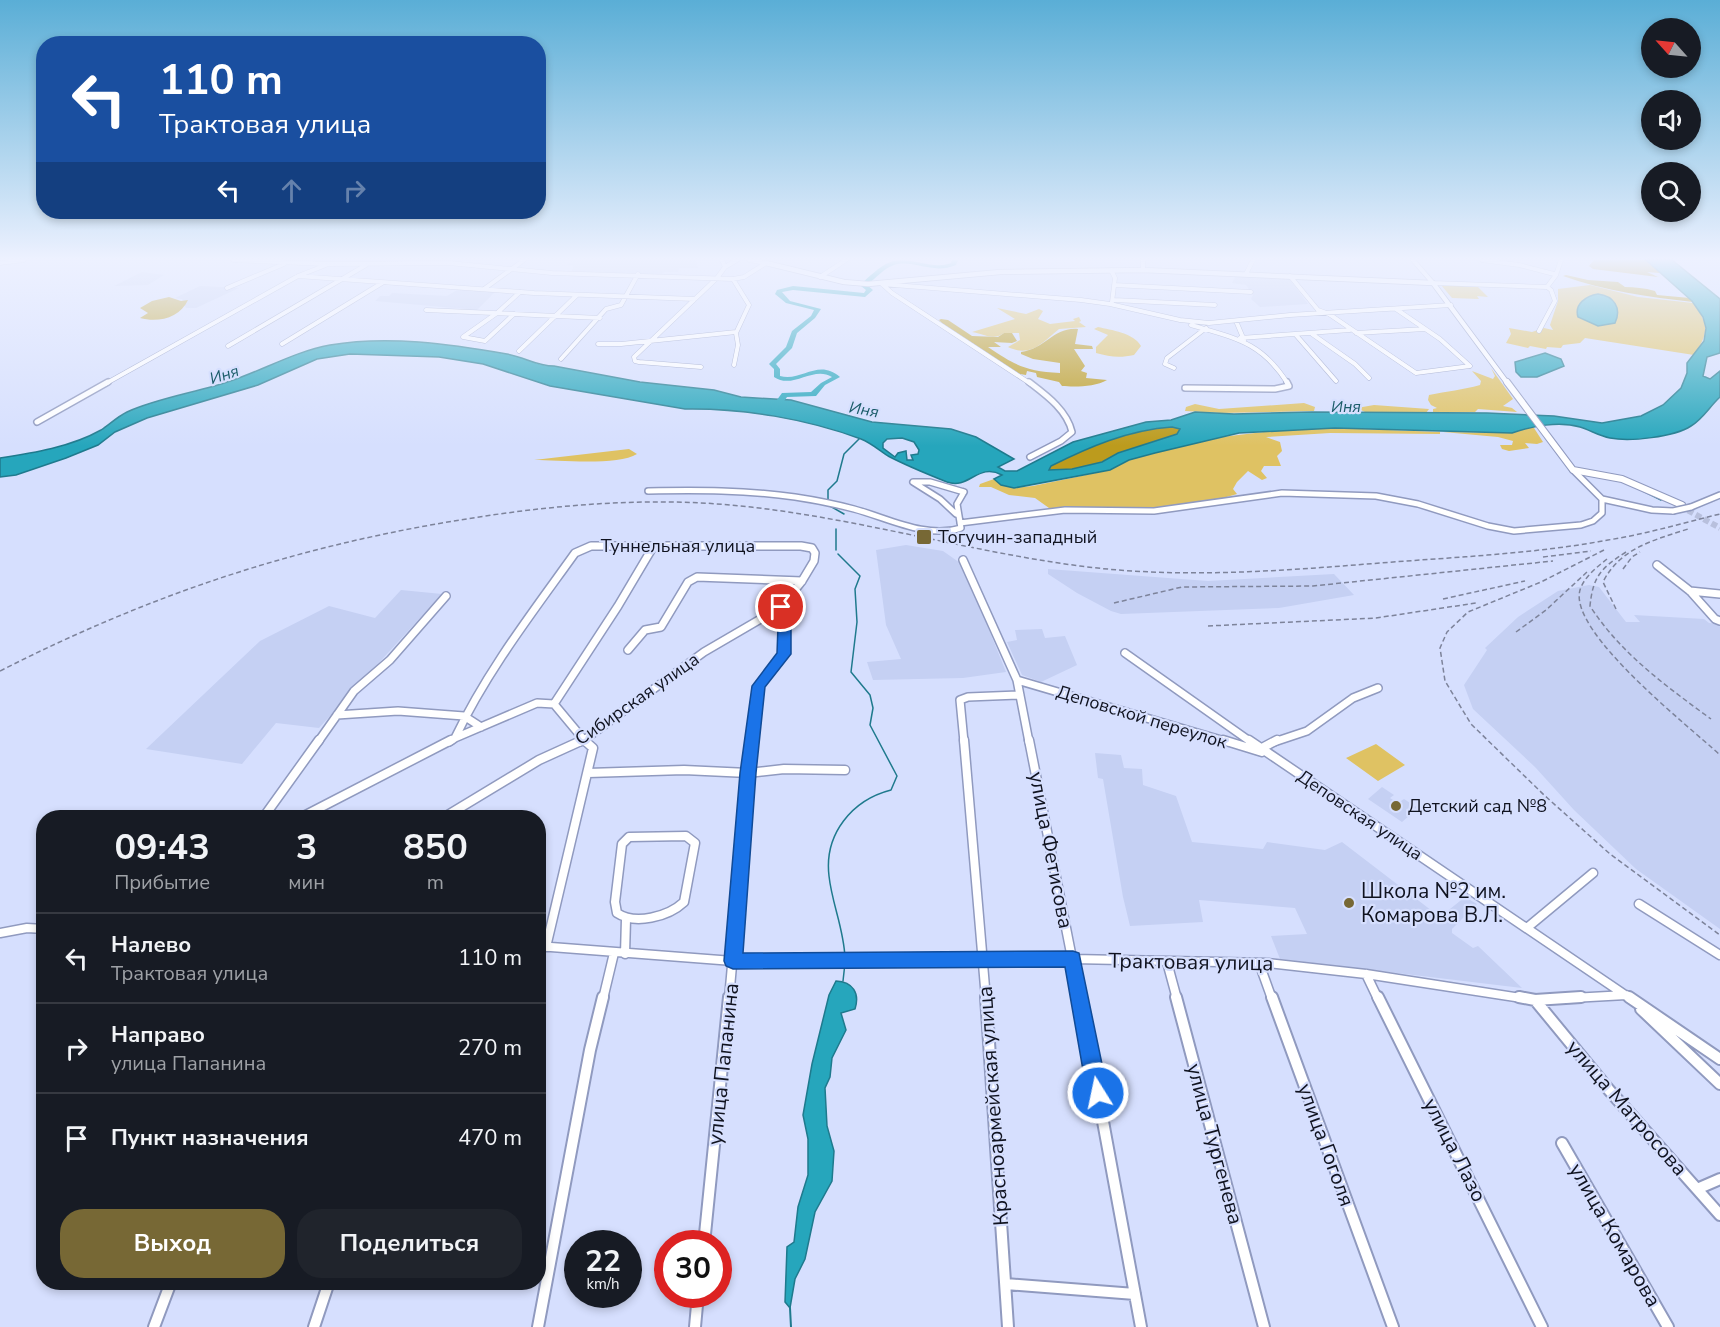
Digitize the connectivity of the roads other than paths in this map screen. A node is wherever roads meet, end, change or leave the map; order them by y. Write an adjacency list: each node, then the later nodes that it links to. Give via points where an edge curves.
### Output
1 (216, 322): 41 (street)
2 (270, 322): 32 (street)
3 (318, 322): 30 (street)
4 (485, 322): 5 (street, via 463,338 485,341)
5 (505, 322)
6 (549, 322): 33 (street)
7 (596, 322): 34 (street)
8 (671, 322): 29 (street)
9 (743, 322): 24 (street)
10 (939, 322): 43 (street, via 1031,384 1071,425 1071,432 1061,441)
11 (1185, 322): 21 (street)
12 (1199, 322): 19 (street)
13 (1223, 322): 19 (street)
14 (1236, 322): 28 (street)
15 (1339, 322): 22 (street)
16 (1415, 322): 20 (street)
17 (1464, 322): 42 (main road)
18 (1544, 322): 23 (street)
19 (1209, 323): 21 (street)
20 (1425, 329): 26 (street); 26 (street, via 1470,366 1416,373)
21 (1205, 330): 28 (street); 37 (street, via 1167,358 1165,364)
22 (1350, 330): 25 (street); 26 (street)
23 (1539, 331)
24 (736, 332): 29 (street); 35 (street)
25 (1311, 333): 27 (street); 38 (street)
26 (1356, 333)
27 (1296, 335): 28 (street); 39 (street)
28 (1244, 339): 40 (street, via 1276,365 1289,386)
29 (651, 341): 31 (street); 36 (street, via 635,360)
30 (282, 344)
31 (598, 344)
32 (228, 346)
33 (519, 351)
34 (561, 359)
35 (734, 365)
36 (701, 367)
37 (1174, 368)
38 (1369, 378)
39 (1336, 381)
40 (1185, 388)
41 (37, 422)
42 (1563, 456): 44 (main road); 45 (main road)
43 (1029, 457)
44 (1573, 470): 45 (main road); 46 (street)
45 (1606, 476): 46 (street, via 1587,480); 50 (main road, via 1646,488)
46 (1587, 485): 49 (street)
47 (648, 491): 51 (street, via 753,492 831,504 935,531 961,528)
48 (1720, 495): 50 (street, bridge, via 1691,507)
49 (1602, 499): 50 (street, via 1652,510); 51 (street, via 1602,513 1593,521 1544,530 1514,531 1418,504 1336,493 1282,494 1154,511 1065,510)
50 (1678, 507)
51 (960, 521): 51 (street, via 956,502 964,492 925,480 913,482 948,504)
52 (653, 547): 54 (street, Туннельная улица, via 801,546 812,549); 67 (street); 69 (street, Туннельная улица, via 591,546 575,553 500,654)
53 (963, 560): 64 (street, улица Фетисова)
54 (814, 561): 56 (street, Сибирская улица)
55 (1657, 565): 57 (street)
56 (802, 581): 60 (street, Сибирская улица); 62 (street, via 697,577 688,582 661,627 647,627)
57 (1690, 591): 58 (street); 61 (street)
58 (1720, 594)
59 (446, 596): 68 (street, via 390,660 354,691)
60 (781, 607): 72 (street, Сибирская улица, via 704,652); 76 (street, улица Папанина, via 784,654 759,686)
61 (1720, 621)
62 (628, 650)
63 (1125, 653): 73 (street, Деповская улица)
64 (1017, 680): 66 (street, улица Фетисова); 73 (street, Деповской переулок)
65 (1378, 688): 73 (street, via 1353,698 1307,731 1284,737)
66 (1020, 695): 90 (street, Красноармейская улица, via 960,700); 91 (street, улица Фетисова)
67 (554, 704): 70 (street, via 537,703); 72 (street)
68 (337, 715): 69 (street, via 398,711); 77 (street)
69 (464, 716): 70 (street); 71 (street, Туннельная улица)
70 (481, 727): 71 (street)
71 (455, 738): 78 (street)
72 (584, 740): 75 (street, via 593,748); 79 (street, Сибирская улица, via 539,760)
73 (1264, 751): 83 (street, Деповская улица)
74 (845, 770): 76 (street)
75 (588, 773): 76 (street); 85 (street)
76 (748, 773): 92 (street, улица Папанина)
77 (269, 810)
78 (316, 810)
79 (456, 810)
80 (1593, 873): 83 (street)
81 (1639, 904): 89 (street)
82 (626, 920): 82 (street, via 679,909 684,902 695,843 692,838 629,837 622,844 615,902 617,913); 88 (street)
83 (1528, 927): 96 (street, Деповская улица)
84 (36, 929): 86 (street)
85 (546, 931)
86 (0, 933)
87 (546, 946): 88 (street, Трактовая улица)
88 (619, 954): 92 (street, Трактовая улица); 105 (street, via 590,1050)
89 (1720, 955)
90 (983, 959): 91 (street, Трактовая улица); 92 (street, Трактовая улица); 106 (street, Красноармейская улица)
91 (1073, 959): 93 (street, Трактовая улица); 110 (street, улица Фетисова)
92 (733, 961): 104 (street, улица Папанина)
93 (1167, 962): 94 (street, Трактовая улица); 118 (street, улица Тургенева)
94 (1259, 963): 95 (street, Трактовая улица); 119 (street, улица Гоголя)
95 (1366, 974): 97 (street, Трактовая улица); 120 (street, улица Лазо)
96 (1626, 995): 97 (street, Трактовая улица); 98 (street, Деповская улица); 99 (street, Деповская улица)
97 (1535, 999): 102 (street, улица Матросова)
98 (1720, 1059)
99 (1720, 1084)
100 (1562, 1143): 121 (street, улица Комарова)
101 (1720, 1179): 102 (street)
102 (1697, 1189): 103 (street, улица Матросова)
103 (1720, 1215)
104 (705, 1230)
105 (546, 1284)
106 (1006, 1284): 110 (street); 116 (street, Красноармейская улица)
107 (168, 1290): 112 (street)
108 (326, 1290): 113 (street)
109 (545, 1290): 114 (street)
110 (1135, 1294): 117 (street, улица Фетисова)
111 (697, 1308): 115 (street)
112 (154, 1327)
113 (314, 1327)
114 (538, 1327)
115 (695, 1327)
116 (1008, 1327)
117 (1141, 1327)
118 (1264, 1327)
119 (1393, 1327)
120 (1542, 1327)
121 (1668, 1327)

